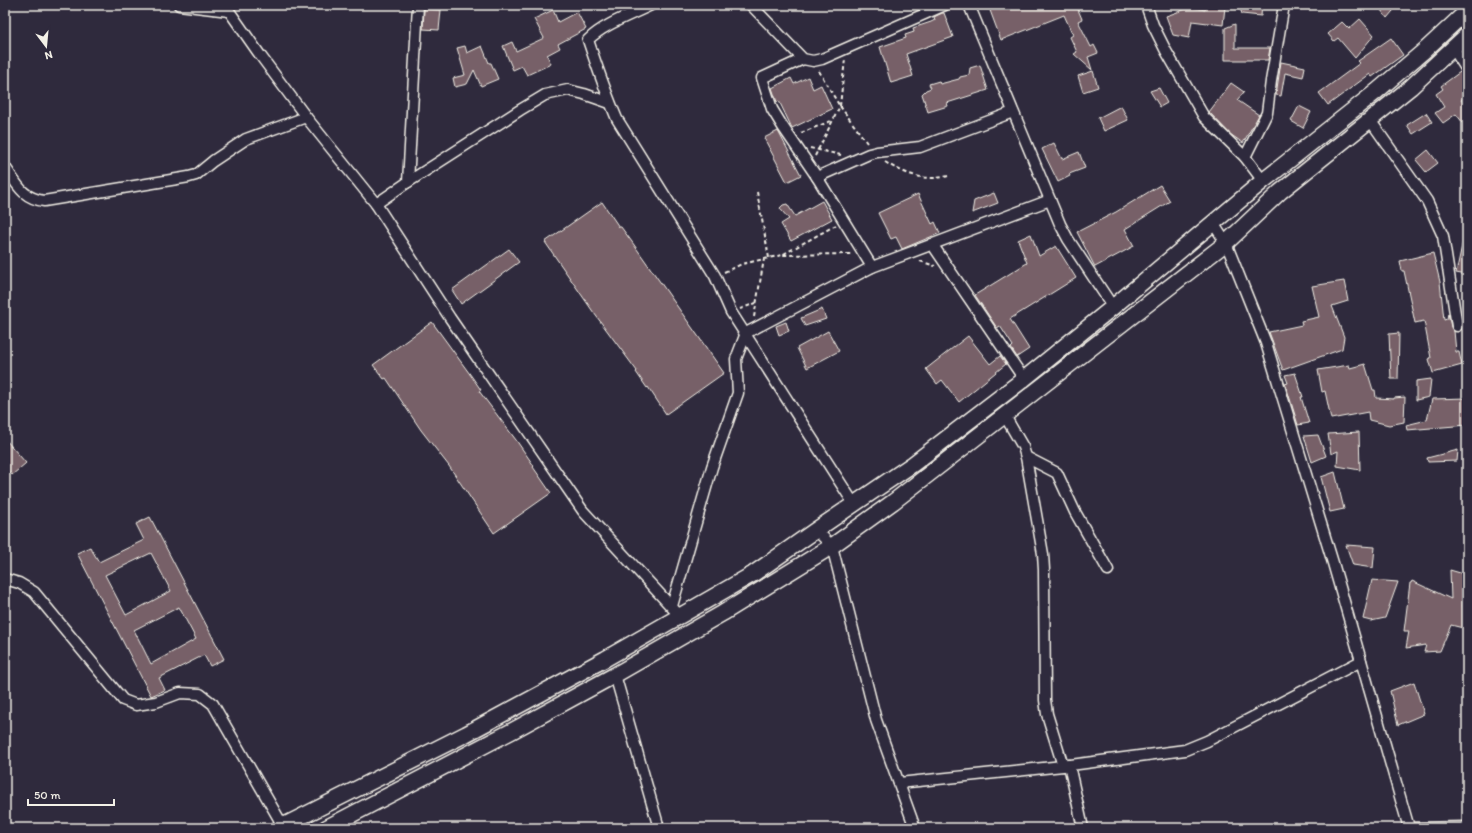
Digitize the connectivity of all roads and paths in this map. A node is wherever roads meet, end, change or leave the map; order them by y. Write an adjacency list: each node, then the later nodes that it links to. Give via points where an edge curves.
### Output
1 (179, 5): 9 (street)
2 (418, 5): 30 (street)
3 (651, 5): 16 (street, via 604,27 588,40)
4 (751, 5): 14 (street)
5 (945, 5): 13 (street)
6 (969, 5): 18 (street)
7 (1146, 5): 24 (street, via 1166,51 1204,117)
8 (1284, 5): 24 (street, via 1267,113)
9 (227, 8): 19 (street)
10 (1467, 11): 29 (main road, via 1377,91)
11 (1467, 35): 12 (main road)
12 (1453, 48): 15 (street); 20 (main road)
13 (846, 49): 14 (street, via 822,60); 17 (path)
14 (808, 60): 17 (path); 26 (street, via 762,78 772,109)
15 (1467, 70)
16 (610, 103): 30 (street, via 568,90 545,95); 45 (street, via 617,119)
17 (840, 106): 21 (path); 23 (path)
18 (1013, 112): 23 (street, via 920,147); 32 (street)
19 (306, 117): 25 (street, via 246,139 196,175 181,179 44,201 33,199 24,193); 33 (street)
20 (1370, 120): 36 (main road, via 1280,192); 49 (street, via 1434,216 1442,236)
21 (832, 121): 22 (path); 26 (path)
22 (801, 132)
23 (874, 153): 27 (path, via 886,163 912,175 938,179); 28 (street)
24 (1245, 157): 29 (street)
25 (5, 167)
26 (810, 167): 28 (street)
27 (948, 176)
28 (817, 177): 34 (street)
29 (1263, 181): 35 (main road)
30 (408, 182): 33 (street)
31 (757, 192): 40 (path)
32 (1050, 200): 37 (street); 47 (street, via 1068,239)
33 (376, 204): 59 (street, via 450,318 583,511)
34 (844, 220): 38 (street); 39 (path)
35 (1213, 223): 36 (street); 47 (main road)
36 (1226, 243): 52 (main road); 60 (street, via 1266,343)
37 (932, 244): 43 (street); 44 (street)
38 (864, 253): 39 (path); 43 (street)
39 (782, 255): 40 (path)
40 (769, 258): 41 (path)
41 (764, 259): 45 (path, via 742,264); 46 (path)
42 (913, 260): 44 (path, via 920,260)
43 (872, 267): 50 (street)
44 (952, 274): 51 (street)
45 (715, 276): 48 (street)
46 (756, 303): 48 (path); 50 (path)
47 (1114, 307): 51 (main road)
48 (732, 312): 50 (street)
49 (1457, 326)
50 (749, 332): 54 (street); 59 (street, via 736,358 738,393 712,467)
51 (1024, 379): 54 (main road, via 913,464)
52 (1005, 416): 53 (street); 56 (main road)
53 (1026, 457): 57 (street, via 1057,473 1075,512); 62 (street, via 1044,570 1045,700 1047,714)
54 (854, 504): 55 (main road)
55 (816, 530): 56 (street); 59 (main road, via 753,574)
56 (832, 546): 61 (main road); 63 (street, via 876,720)
57 (1108, 570)
58 (5, 580): 65 (street, via 20,583 34,592 123,700 136,704 156,702 180,693 200,694 213,704)
59 (676, 611): 65 (main road, via 605,659 466,734)
60 (1361, 660): 62 (street, via 1207,741 1185,750); 70 (street)
61 (616, 675): 66 (main road); 67 (street)
62 (1066, 765): 63 (street); 69 (street)
63 (899, 783): 68 (street)
64 (1467, 826): 70 (street)
65 (281, 827)
66 (326, 828)
67 (659, 828)
68 (915, 828)
69 (1083, 828)
70 (1409, 828)

